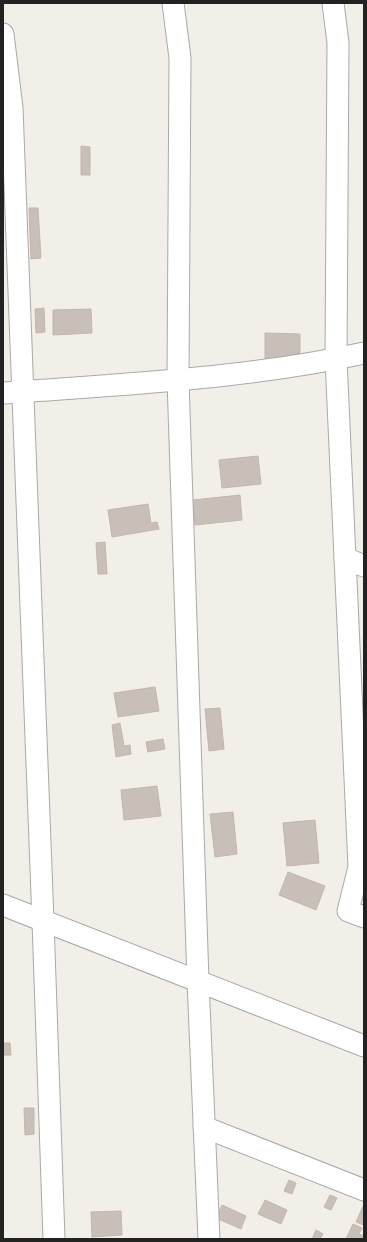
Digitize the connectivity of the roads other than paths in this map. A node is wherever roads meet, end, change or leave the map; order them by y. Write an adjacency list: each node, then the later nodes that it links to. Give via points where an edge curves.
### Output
1 (173, 3): 6 (street, via 180,58)
2 (334, 3): 5 (street, via 338,43)
3 (3, 34): 7 (street, via 12,108)
4 (364, 353): 5 (street)
5 (336, 359): 6 (street, via 220,377); 8 (street)
6 (178, 380): 7 (street); 13 (street)
7 (13, 392): 12 (street)
8 (355, 562): 9 (street)
9 (359, 736): 11 (street, via 359,867 348,911)
10 (3, 905): 12 (street)
11 (364, 917)
12 (43, 920): 13 (street); 17 (street)
13 (198, 981): 14 (street); 15 (street)
14 (364, 1046)
15 (204, 1127): 16 (street); 18 (street)
16 (364, 1190)
17 (54, 1239)
18 (209, 1239)

